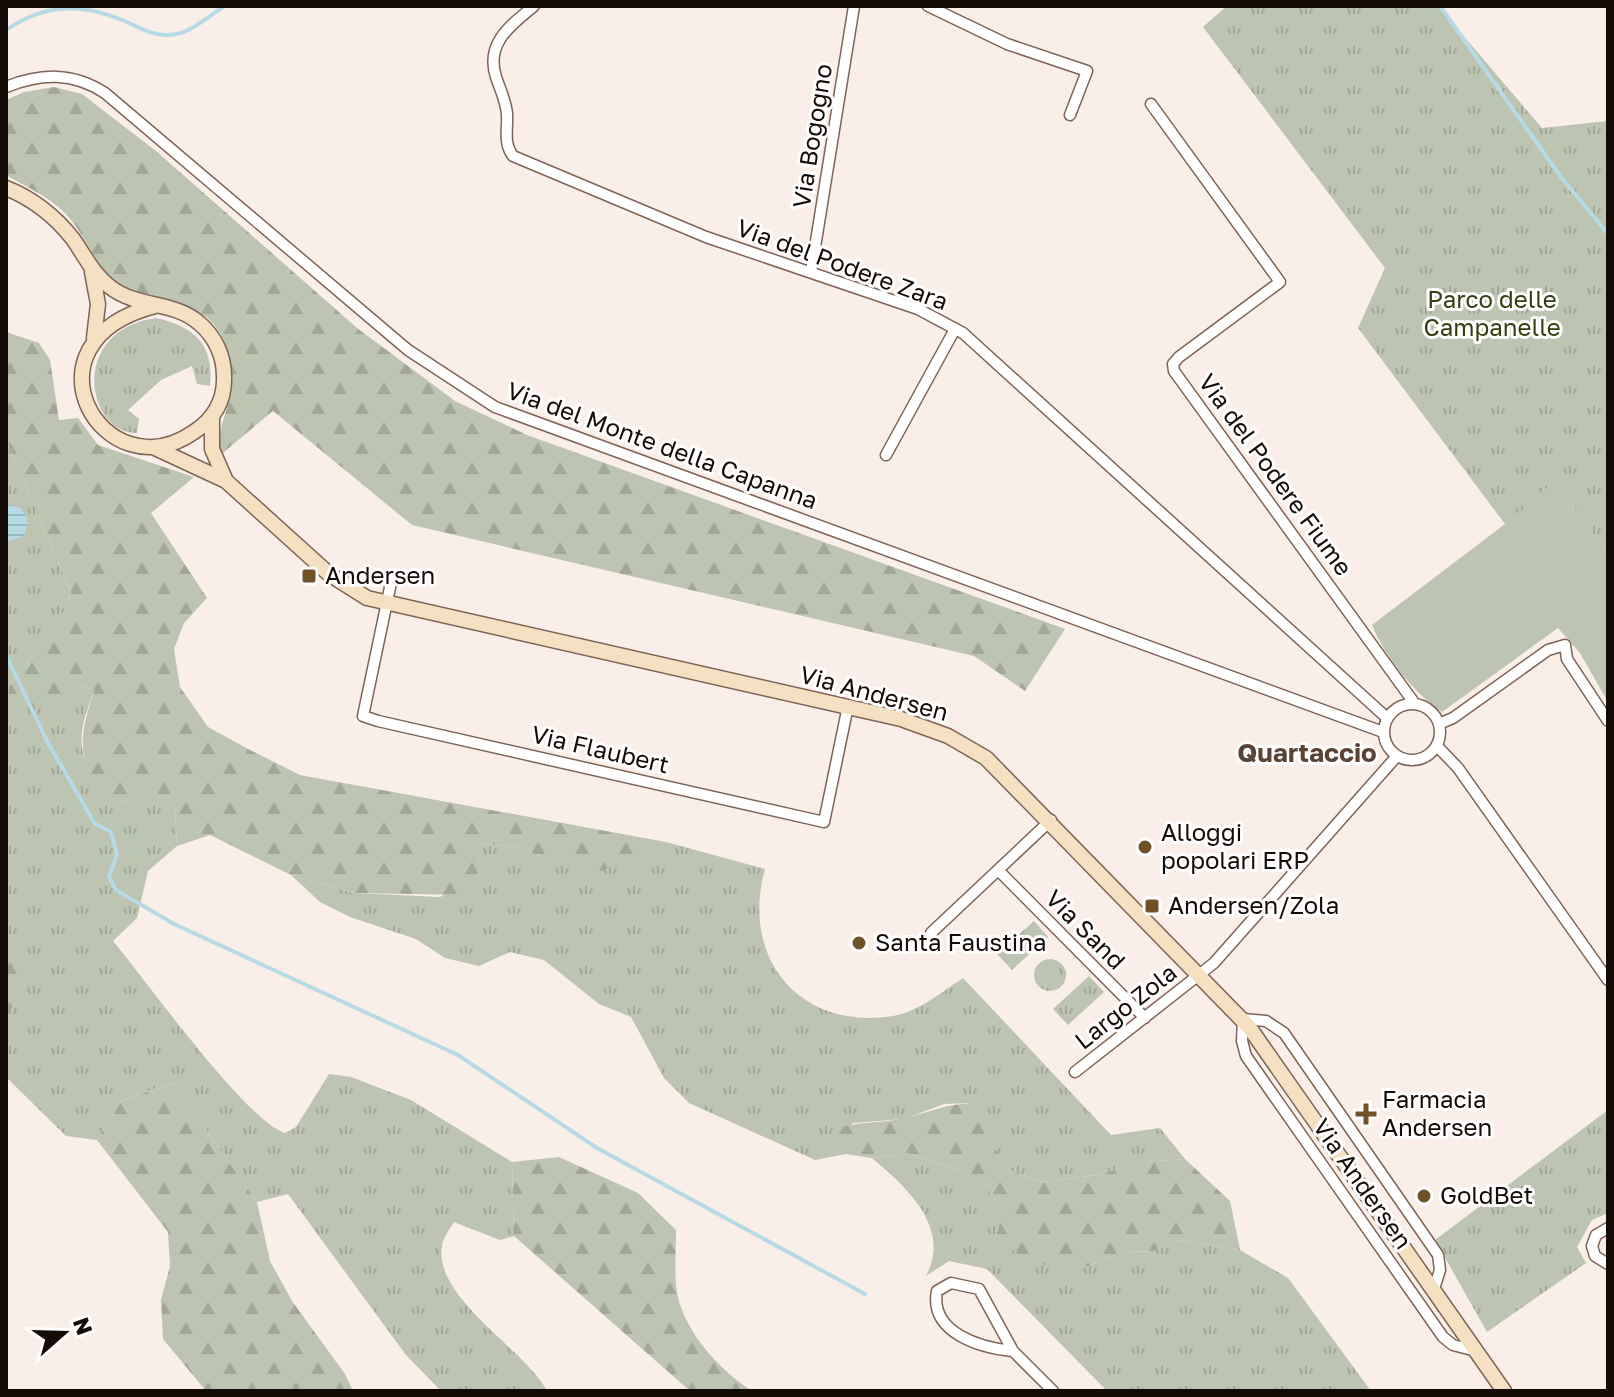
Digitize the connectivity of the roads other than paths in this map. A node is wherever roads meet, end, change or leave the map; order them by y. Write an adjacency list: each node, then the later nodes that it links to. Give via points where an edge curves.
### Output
1 (534, 6): 9 (street, Via del Podere Zara, via 503,32 494,52 507,111 506,141 513,156 706,237)
2 (854, 6): 9 (street, Via Bogogno)
3 (928, 6): 6 (street, via 1007,44 1087,71)
4 (6, 87): 24 (street, Via del Monte della Capanna, via 57,76 105,93 408,350 495,407)
5 (1151, 104): 19 (street, Via del Podere Fiume, via 1280,282 1179,357 1173,364 1175,373)
6 (1070, 115)
7 (6, 188): 8 (street, Via Andersen, via 53,217)
8 (90, 267): 10 (street, Via Andersen, via 119,293); 12 (street, Via Andersen, via 98,304)
9 (811, 272): 11 (street, Via del Podere Zara, via 918,309)
10 (155, 306): 12 (street, via 127,314); 13 (street, Via Andersen, via 190,316 216,343 224,382)
11 (955, 329): 15 (street); 21 (street, Via del Podere Zara)
12 (94, 338): 14 (street, Via Andersen, via 82,379 93,415 124,442)
13 (212, 418): 14 (street, via 183,439); 16 (street, Via Andersen, via 212,449)
14 (155, 448): 16 (street, Via Andersen)
15 (886, 455)
16 (226, 481): 18 (street, Via Andersen, via 337,580)
17 (392, 578): 18 (street)
18 (388, 604): 20 (street, Via Andersen); 20 (street, Via Flaubert, via 363,716 824,822)
19 (1415, 704): 21 (street, via 1402,705); 23 (street, via 1431,711)
20 (848, 706): 27 (street, Via Andersen, via 915,723 961,742 997,766)
21 (1387, 718): 24 (street)
22 (1608, 721): 23 (street, via 1567,659 1565,645 1548,650)
23 (1439, 724): 25 (street)
24 (1383, 732): 26 (street, via 1386,746)
25 (1437, 746): 26 (street, via 1419,759); 31 (street)
26 (1397, 756): 30 (street, Largo Zola)
27 (1051, 820): 28 (street); 30 (street, Via Andersen)
28 (998, 870): 29 (street); 32 (street, Via Sand)
29 (931, 933)
30 (1202, 974): 32 (street, Largo Zola); 33 (street, Via Andersen)
31 (1608, 980)
32 (1145, 1018): 34 (street, Largo Zola)
33 (1243, 1019): 37 (street, Via Andersen); 37 (street, Via Andersen, via 1266,1021 1284,1033 1435,1250 1441,1264); 39 (street, Via Andersen, via 1246,1056 1354,1211 1443,1337)
34 (1075, 1072)
35 (1608, 1228): 36 (street, via 1596,1235 1592,1246 1595,1256)
36 (1608, 1264)
37 (1434, 1289): 39 (street, Via Andersen)
38 (1013, 1351): 38 (street, via 979,1289 951,1283 937,1291 935,1301 944,1324 984,1348); 40 (street)
39 (1476, 1351): 41 (street, Via Andersen)
40 (1053, 1391)
41 (1504, 1391)

